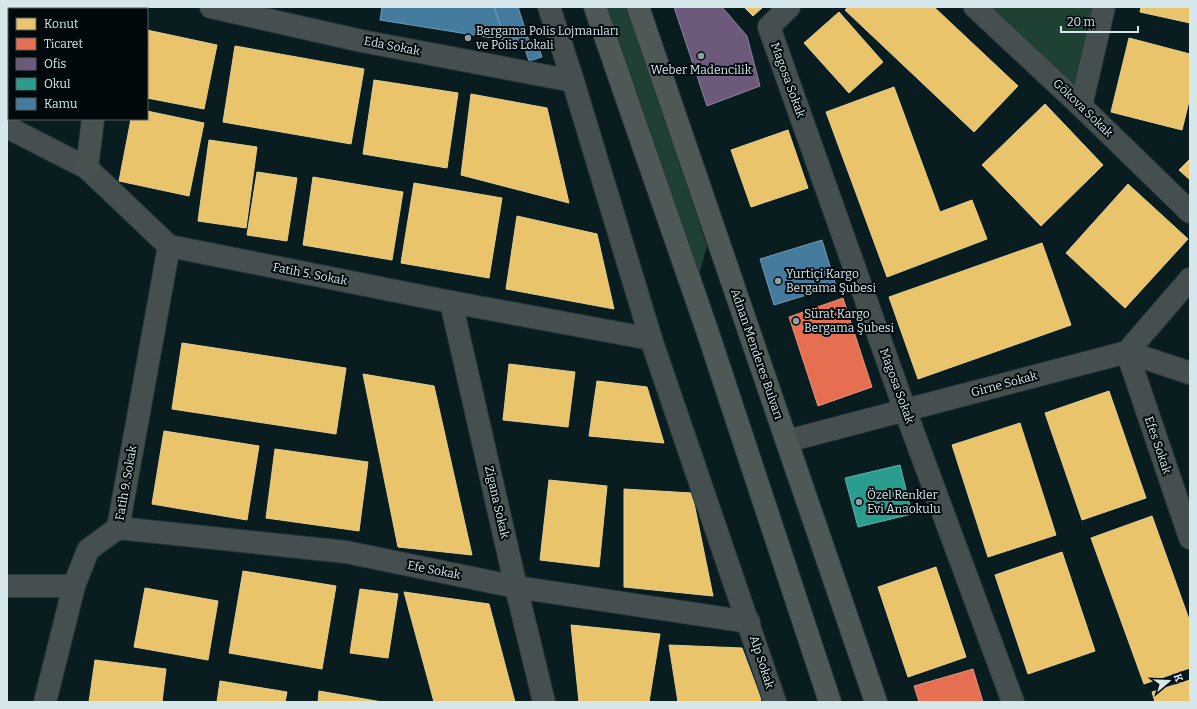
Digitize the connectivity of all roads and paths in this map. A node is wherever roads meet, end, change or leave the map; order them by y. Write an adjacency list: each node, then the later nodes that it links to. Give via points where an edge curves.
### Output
1 (211, 7): 8 (street, Eda Sokak, via 362,41)
2 (549, 7): 8 (street, Alp Sokak)
3 (595, 7): 31 (main road, via 707,330)
4 (638, 7): 21 (main road, Adnan Menderes Bulvarı)
5 (789, 7): 20 (street, Magosa Sokak, via 769,27)
6 (975, 7): 9 (street, Gökova Sokak)
7 (1104, 7): 9 (street)
8 (573, 81): 17 (street, Alp Sokak)
9 (1081, 106): 13 (street, Gökova Sokak)
10 (93, 120): 12 (street)
11 (7, 127): 12 (street)
12 (87, 168): 14 (street)
13 (1190, 212)
14 (169, 246): 16 (street, Fatih 5. Sokak); 22 (street, Fatih 9. Sokak)
15 (1190, 279): 18 (street)
16 (451, 302): 17 (street, Fatih 5. Sokak); 26 (street, Zigana Sokak)
17 (652, 338): 27 (street, Alp Sokak)
18 (1127, 352): 19 (street); 20 (street, Girne Sokak); 23 (street, Efes Sokak)
19 (1190, 373)
20 (905, 410): 21 (street, Girne Sokak); 33 (street, Magosa Sokak)
21 (787, 441): 32 (main road, Adnan Menderes Bulvarı)
22 (118, 528): 25 (street, Fatih 9. Sokak, via 88,550); 26 (street, Efe Sokak, via 346,552)
23 (1190, 538)
24 (7, 586): 25 (street)
25 (74, 586): 28 (street, Fatih 9. Sokak)
26 (516, 587): 27 (street, Efe Sokak); 29 (street, Zigana Sokak)
27 (749, 622): 30 (street, Alp Sokak)
28 (45, 702)
29 (544, 702)
30 (775, 702)
31 (830, 702)
32 (876, 702)
33 (1013, 702)

